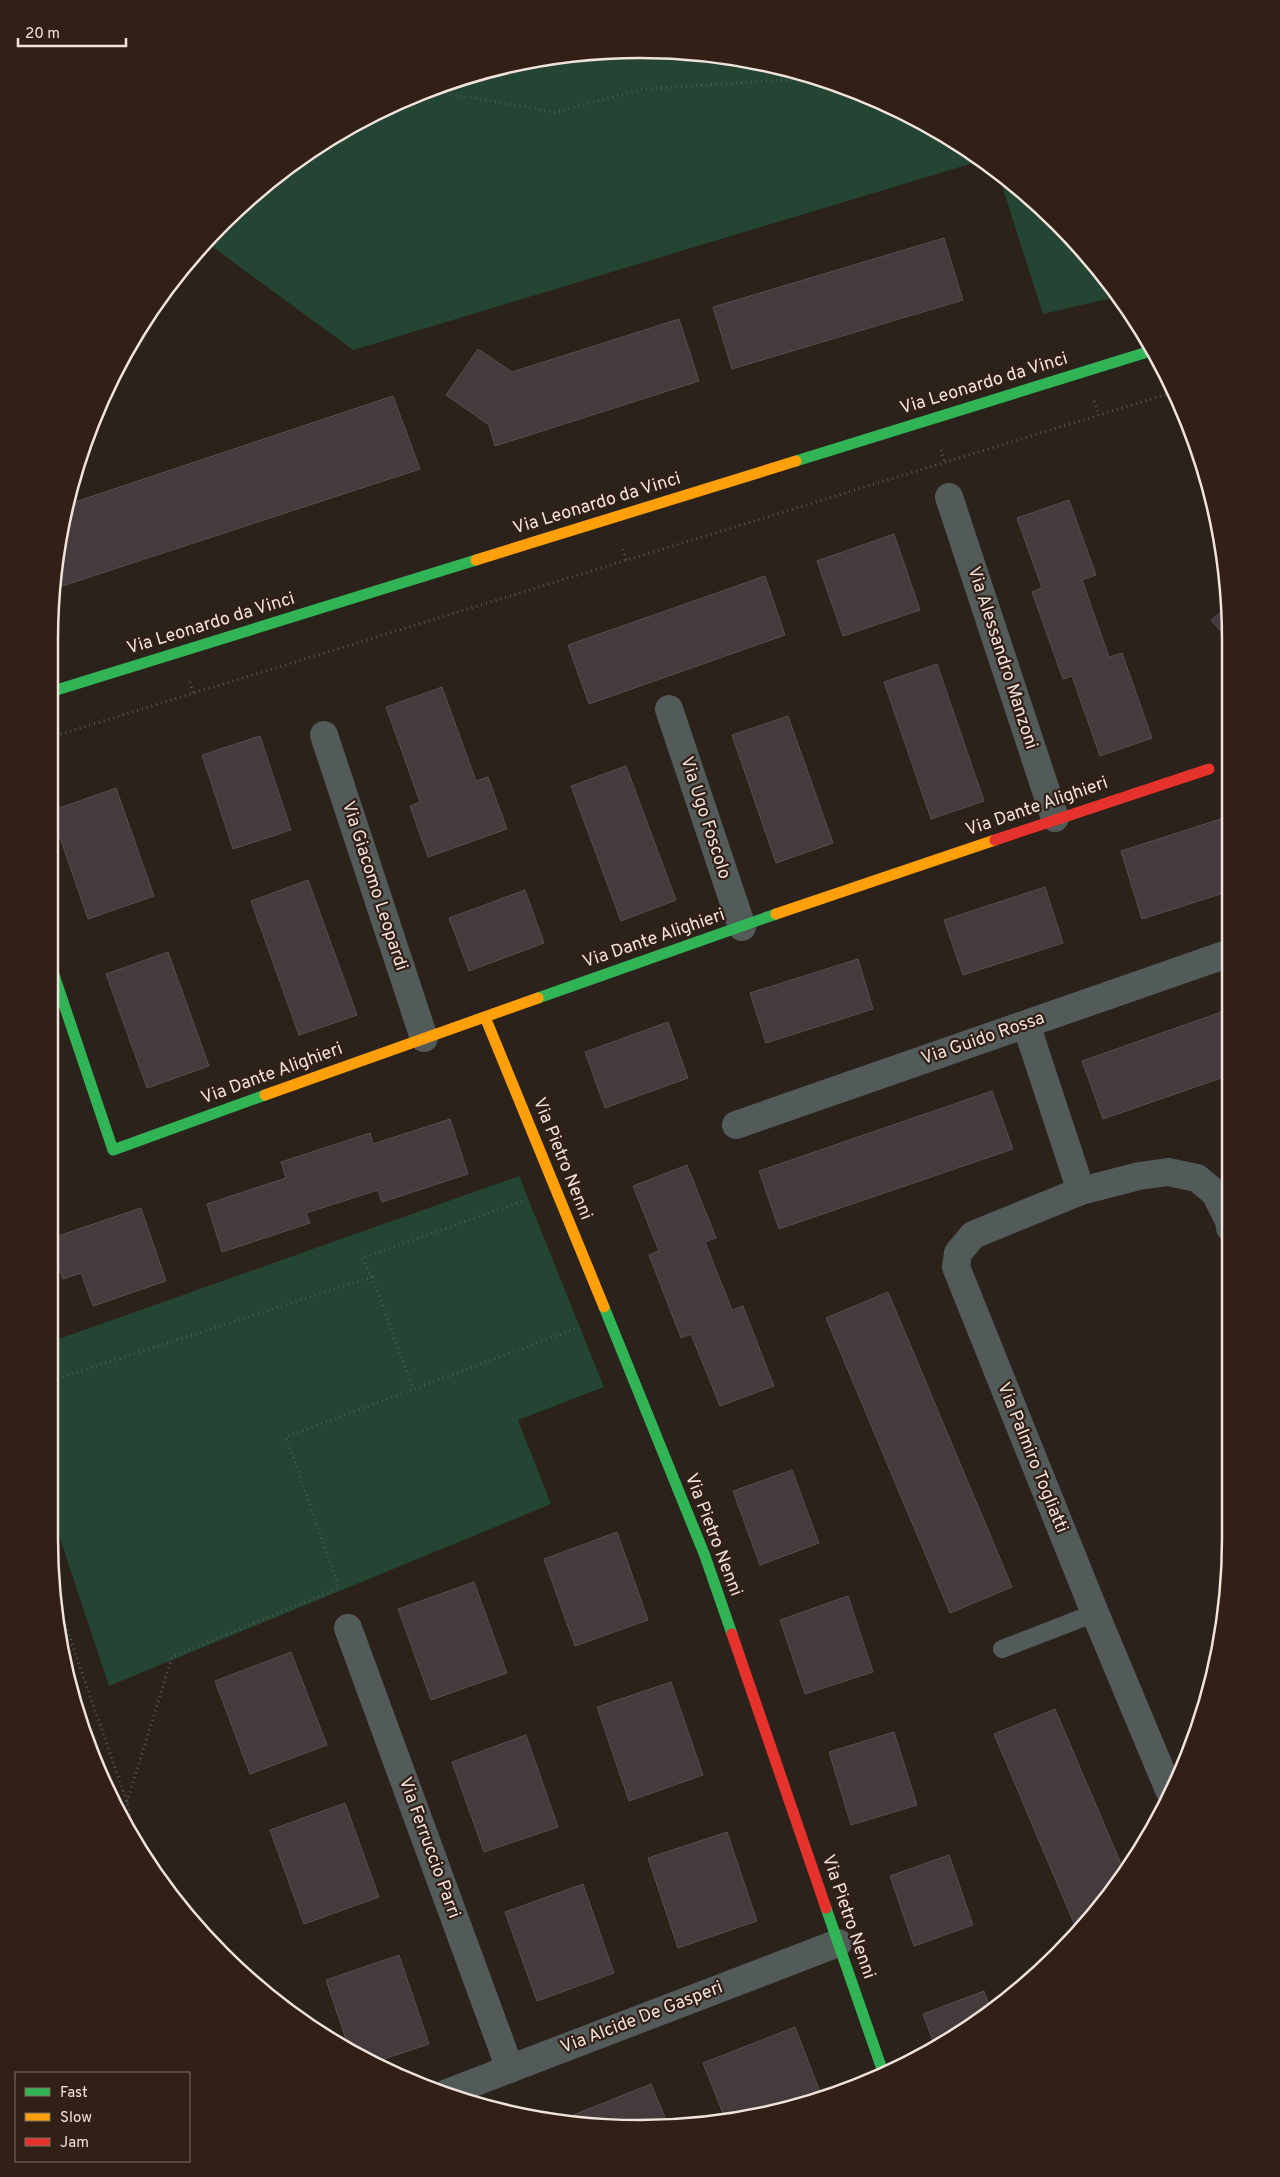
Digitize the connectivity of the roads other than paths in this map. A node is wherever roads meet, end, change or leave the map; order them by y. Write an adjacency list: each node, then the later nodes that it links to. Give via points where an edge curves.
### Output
1 (1146, 353): 3 (street, Via Leonardo da Vinci)
2 (949, 497): 7 (street, Via Alessandro Manzoni)
3 (58, 690)
4 (669, 709): 8 (street, Via Ugo Foscolo)
5 (324, 735): 13 (street, Via Giacomo Leopardi)
6 (1209, 769): 7 (street, Via Dante Alighieri)
7 (1055, 818): 8 (street, Via Dante Alighieri)
8 (742, 927): 11 (street, Via Dante Alighieri)
9 (1222, 956): 12 (street, Via Guido Rossa)
10 (58, 986): 13 (street, Via Dante Alighieri, via 114,1150)
11 (485, 1017): 13 (street, Via Dante Alighieri); 21 (street, Via Pietro Nenni, via 705,1556)
12 (1026, 1024): 14 (street, Via Guido Rossa); 15 (street)
13 (424, 1038)
14 (736, 1125)
15 (1081, 1191): 16 (street, Via Palmiro Togliatti, via 1168,1172 1197,1178 1215,1193); 17 (street, Via Palmiro Togliatti, via 973,1235 958,1253 956,1267)
16 (1222, 1207)
17 (1094, 1613): 19 (lane); 20 (street, Via Palmiro Togliatti)
18 (348, 1628): 23 (street, Via Ferruccio Parri)
19 (1002, 1649)
20 (1167, 1785)
21 (838, 1943): 22 (street, Via Pietro Nenni); 23 (street, Via Alcide De Gasperi)
22 (881, 2067)
23 (510, 2069): 24 (street, Via Alcide De Gasperi)
24 (455, 2090)

